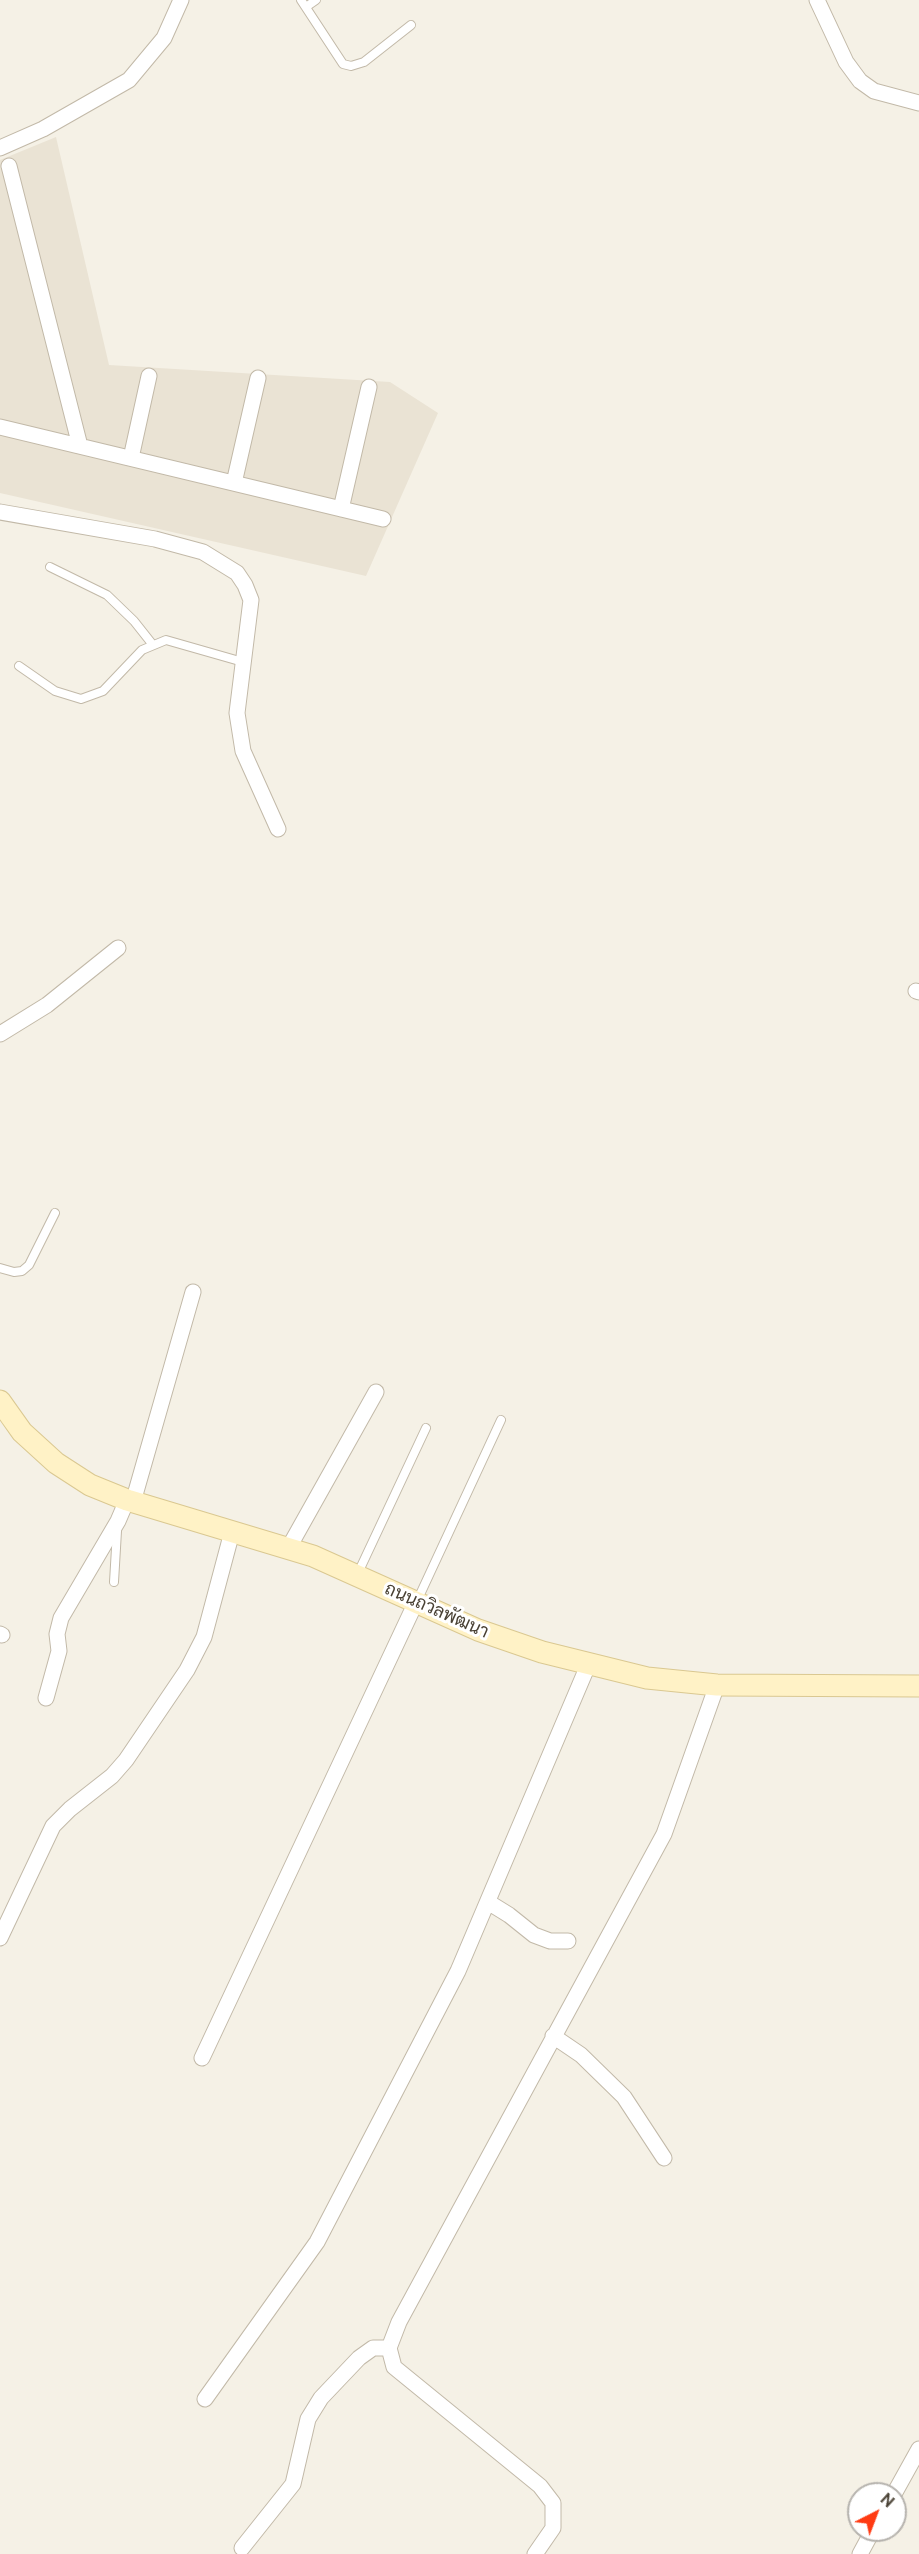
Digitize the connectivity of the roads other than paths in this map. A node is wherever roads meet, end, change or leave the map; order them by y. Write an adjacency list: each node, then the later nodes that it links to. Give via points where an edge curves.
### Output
1 (181, 0): 8 (street, via 164,38 129,80 43,129)
2 (301, 0): 5 (lane)
3 (316, 0): 5 (lane)
4 (822, 2): 7 (street, via 846,62 860,81 874,91)
5 (306, 7): 6 (lane, via 343,64 351,66 364,62)
6 (411, 25)
7 (919, 103)
8 (0, 148)
9 (9, 166): 14 (street)
10 (149, 376): 15 (street)
11 (258, 378): 16 (street)
12 (369, 387): 17 (street)
13 (0, 427): 14 (street)
14 (80, 446): 15 (street)
15 (130, 458): 16 (street)
16 (234, 483): 17 (street)
17 (341, 509): 19 (street)
18 (0, 512): 22 (street, via 155,539 202,552 224,564 237,573 250,600)
19 (383, 519)
20 (50, 567): 21 (lane, via 107,595)
21 (153, 645): 22 (lane, via 166,640); 23 (lane, via 142,650 103,691 81,699 55,691)
22 (243, 662): 24 (street, via 237,713 243,751)
23 (19, 666)
24 (278, 829)
25 (118, 948): 26 (street, via 47,1005)
26 (0, 1034)
27 (55, 1213): 28 (lane, via 29,1265 14,1272)
28 (0, 1268)
29 (193, 1292): 34 (street)
30 (376, 1392): 37 (street)
31 (0, 1401): 34 (street, ถนนถวิลพัฒนา, via 22,1432 56,1463 90,1485)
32 (501, 1420): 40 (lane)
33 (426, 1428): 38 (lane)
34 (130, 1501): 35 (street); 36 (street, ถนนถวิลพัฒนา)
35 (118, 1521): 39 (lane); 44 (street, via 61,1618 58,1651)
36 (232, 1532): 37 (street, ถนนถวิลพัฒนา); 46 (street, via 204,1637 187,1670 126,1761 53,1826)
37 (288, 1549): 38 (street, ถนนถวิลพัฒนา)
38 (357, 1574): 40 (street, ถนนถวิลพัฒนา)
39 (114, 1582)
40 (416, 1602): 41 (street, ถนนถวิลพัฒนา, via 531,1649); 49 (street)
41 (589, 1664): 42 (street, ถนนถวิลพัฒนา, via 647,1678); 45 (street)
42 (717, 1685): 43 (street, ถนนถวิลพัฒนา); 48 (street, via 664,1834)
43 (919, 1686)
44 (46, 1698)
45 (488, 1902): 47 (street, via 534,1935 550,1941); 52 (street, via 458,1971 317,2242)
46 (0, 1938)
47 (568, 1941)
48 (552, 2036): 50 (street, via 581,2055 624,2097); 51 (street, via 399,2322)
49 (202, 2058)
50 (664, 2158)
51 (389, 2348): 55 (street, via 373,2348 359,2358 321,2398 308,2419 293,2484); 56 (street, via 394,2367 540,2486 553,2504 553,2528)
52 (206, 2399)
53 (919, 2449): 54 (street)
54 (901, 2482)
55 (242, 2548)
56 (535, 2554)

